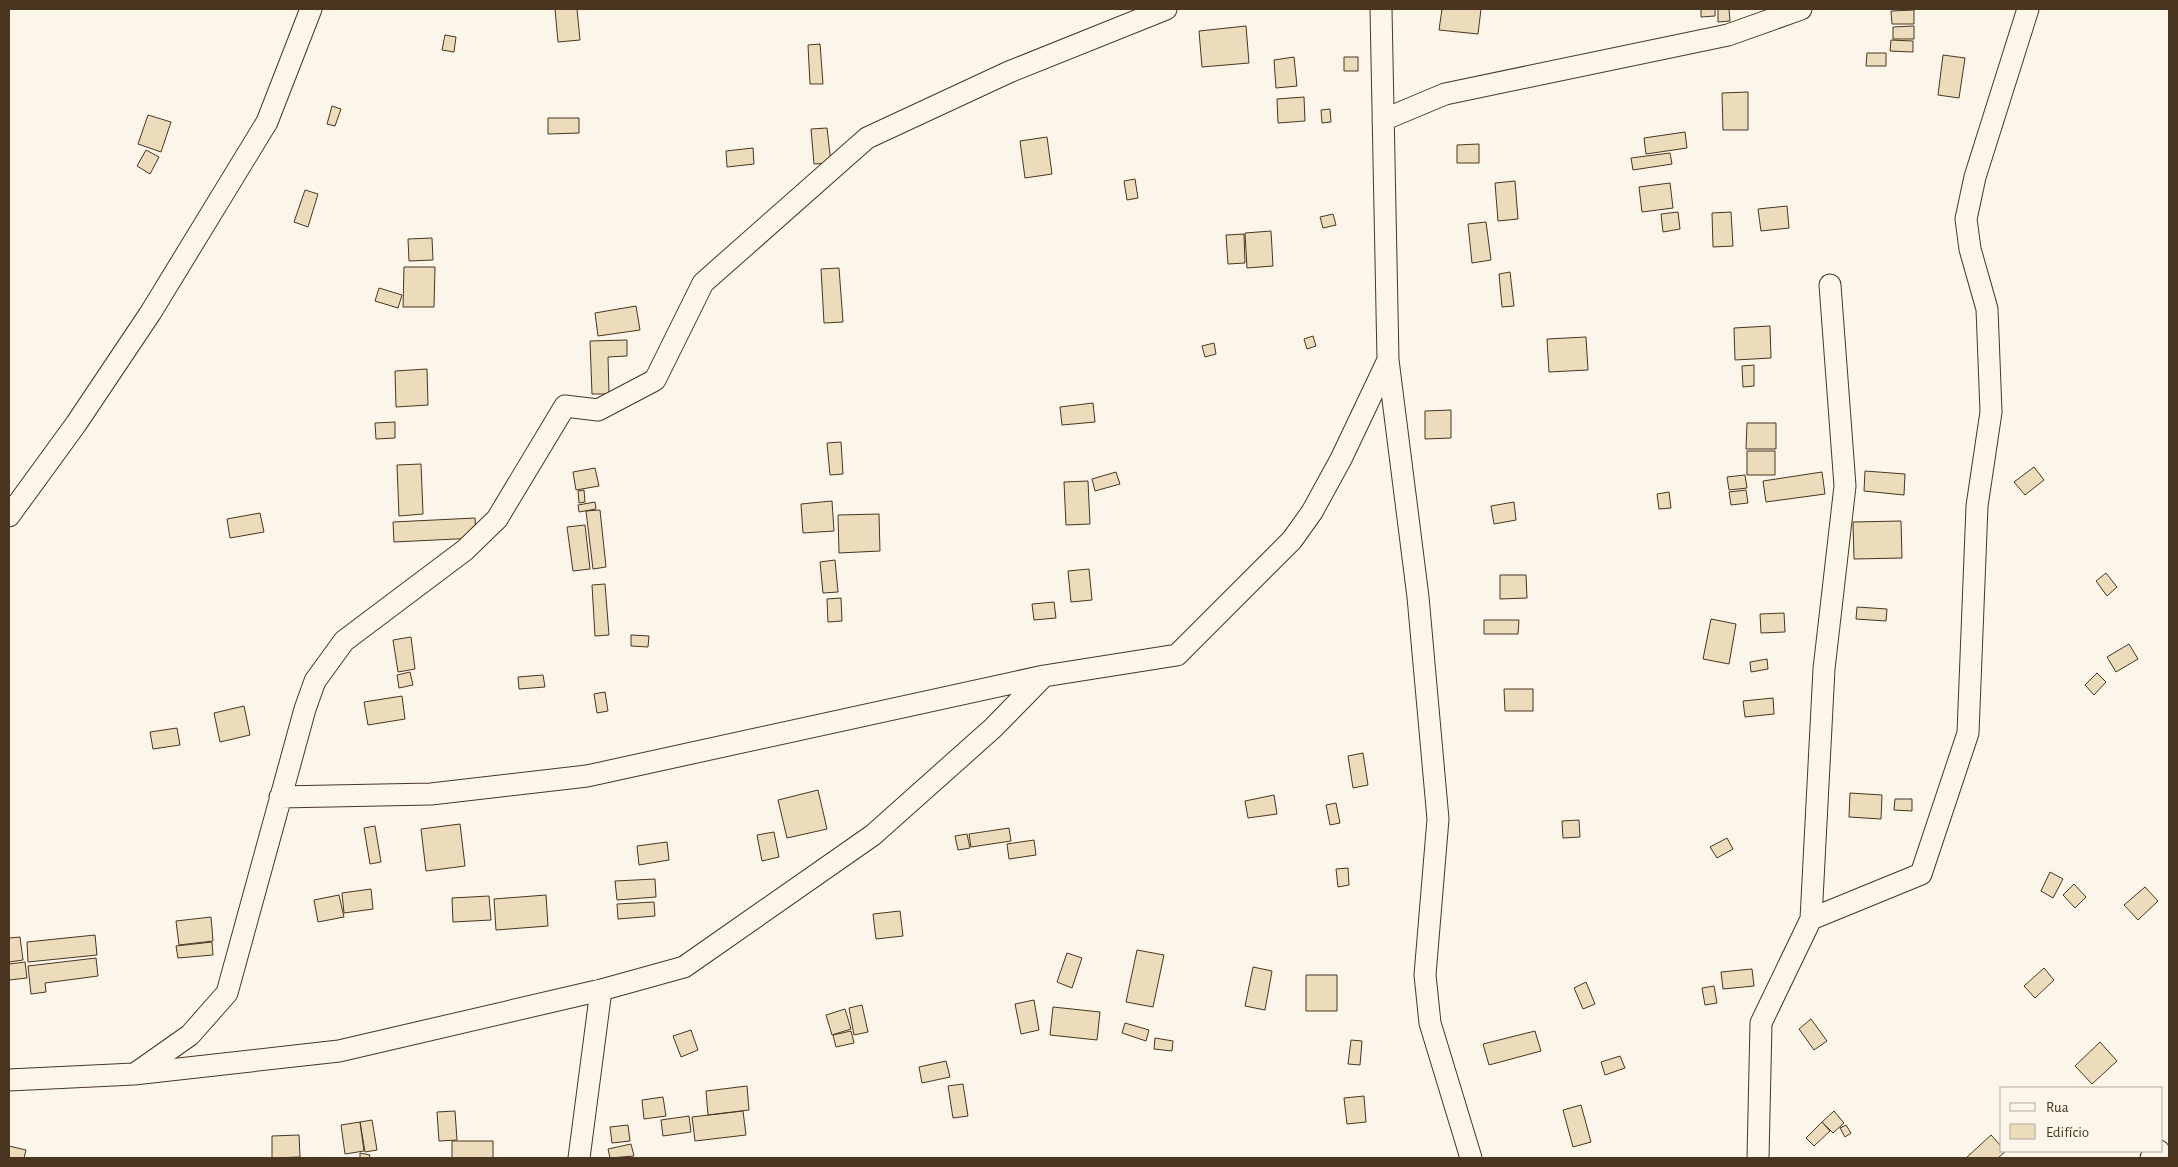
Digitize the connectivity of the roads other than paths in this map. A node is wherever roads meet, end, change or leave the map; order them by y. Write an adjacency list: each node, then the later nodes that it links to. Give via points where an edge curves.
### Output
1 (311, 9): 9 (street, via 267,122 151,312)
2 (1166, 9): 11 (street, via 1009,72 867,138 703,283 655,380 598,410 565,406 497,519 464,550 344,642 316,682)
3 (1381, 9): 6 (street)
4 (1801, 9): 6 (street, via 1728,35 1445,94)
5 (2028, 9): 12 (street, via 1975,177 1966,219 1970,248 1988,309 1990,412 1978,506 1968,732 1921,874)
6 (1384, 120): 8 (street)
7 (1830, 284): 12 (street, via 1845,486 1824,669)
8 (1388, 360): 10 (street, via 1312,512 1292,540 1177,655); 17 (street, via 1418,597 1438,819 1425,975 1430,1023)
9 (9, 516)
10 (1044, 676): 11 (street, via 587,776 432,794); 13 (street, via 993,728 872,835 684,967)
11 (280, 797): 14 (street, via 227,993 190,1035)
12 (1811, 919): 18 (street, via 1761,1023)
13 (601, 990): 14 (street, via 339,1051); 16 (street)
14 (134, 1074): 15 (street)
15 (9, 1080)
16 (578, 1158)
17 (1472, 1158)
18 (1758, 1158)

